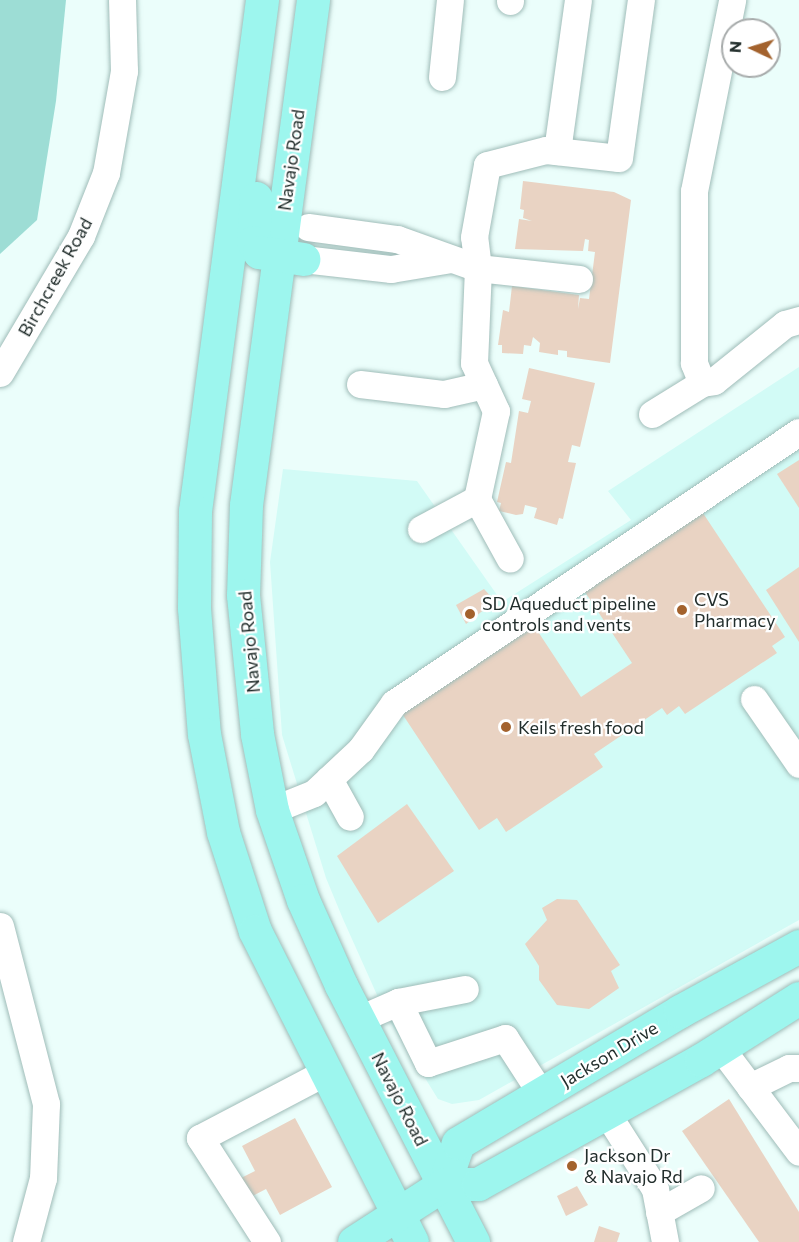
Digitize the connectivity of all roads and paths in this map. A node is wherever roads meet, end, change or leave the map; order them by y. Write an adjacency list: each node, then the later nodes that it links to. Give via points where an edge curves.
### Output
1 (122, 0): 20 (street, Birchcreek Road, via 124,71 106,173 81,236)
2 (262, 0): 43 (main road, via 195,511 194,608 204,734 223,832 255,931)
3 (272, 0): 14 (main road, via 276,31 253,242 259,252)
4 (313, 0): 11 (main road, Navajo Road)
5 (450, 0): 9 (street)
6 (578, 0): 10 (street)
7 (640, 0): 10 (street, via 619,158)
8 (732, 0): 21 (street, via 694,191 694,363)
9 (442, 77)
10 (557, 151): 17 (street, via 546,150 487,165 474,237)
11 (288, 187): 12 (main road); 14 (main road, Navajo Road)
12 (308, 227): 13 (street)
13 (363, 235): 15 (street, via 397,239); 16 (street, via 374,240 377,252 371,262)
14 (291, 258): 16 (street); 32 (main road, Navajo Road, via 246,505 243,595 257,734)
15 (452, 259): 16 (street, via 391,269); 17 (street)
16 (360, 266)
17 (478, 268): 18 (street); 23 (street, via 474,363)
18 (579, 279)
19 (799, 320): 21 (street, via 785,324 722,376)
20 (0, 373)
21 (702, 382): 24 (street)
22 (360, 384): 23 (street, via 444,394)
23 (484, 385): 26 (street, via 496,411)
24 (652, 414)
25 (799, 432): 31 (street, via 394,703 361,749)
26 (477, 499): 27 (street); 28 (street)
27 (421, 529)
28 (510, 559)
29 (754, 699): 30 (street)
30 (799, 764)
31 (329, 779): 32 (street, via 314,793); 33 (street)
32 (272, 810): 40 (main road, Navajo Road, via 303,900)
33 (350, 817)
34 (0, 926): 36 (street)
35 (799, 946): 45 (main road, Jackson Drive, via 680,1011)
36 (7, 982): 52 (street, via 46,1104 43,1178)
37 (465, 989): 39 (street)
38 (799, 998): 41 (main road)
39 (398, 1002): 40 (street); 45 (street, via 428,1063 505,1038)
40 (359, 1019): 48 (main road, Navajo Road)
41 (720, 1047): 44 (street); 46 (main road)
42 (799, 1068): 44 (street, via 789,1068)
43 (324, 1073): 51 (main road); 53 (street, via 200,1138)
44 (750, 1087): 47 (street)
45 (542, 1095): 48 (main road, Jackson Drive, via 458,1143)
46 (606, 1112): 48 (main road, via 478,1184); 50 (street, via 655,1189)
47 (799, 1152)
48 (444, 1184): 51 (main road); 56 (main road, Navajo Road)
49 (701, 1188): 50 (street)
50 (659, 1212): 57 (street)
51 (396, 1214): 54 (main road); 55 (main road)
52 (26, 1242)
53 (267, 1242)
54 (354, 1242)
55 (412, 1242)
56 (473, 1242)
57 (665, 1242)

